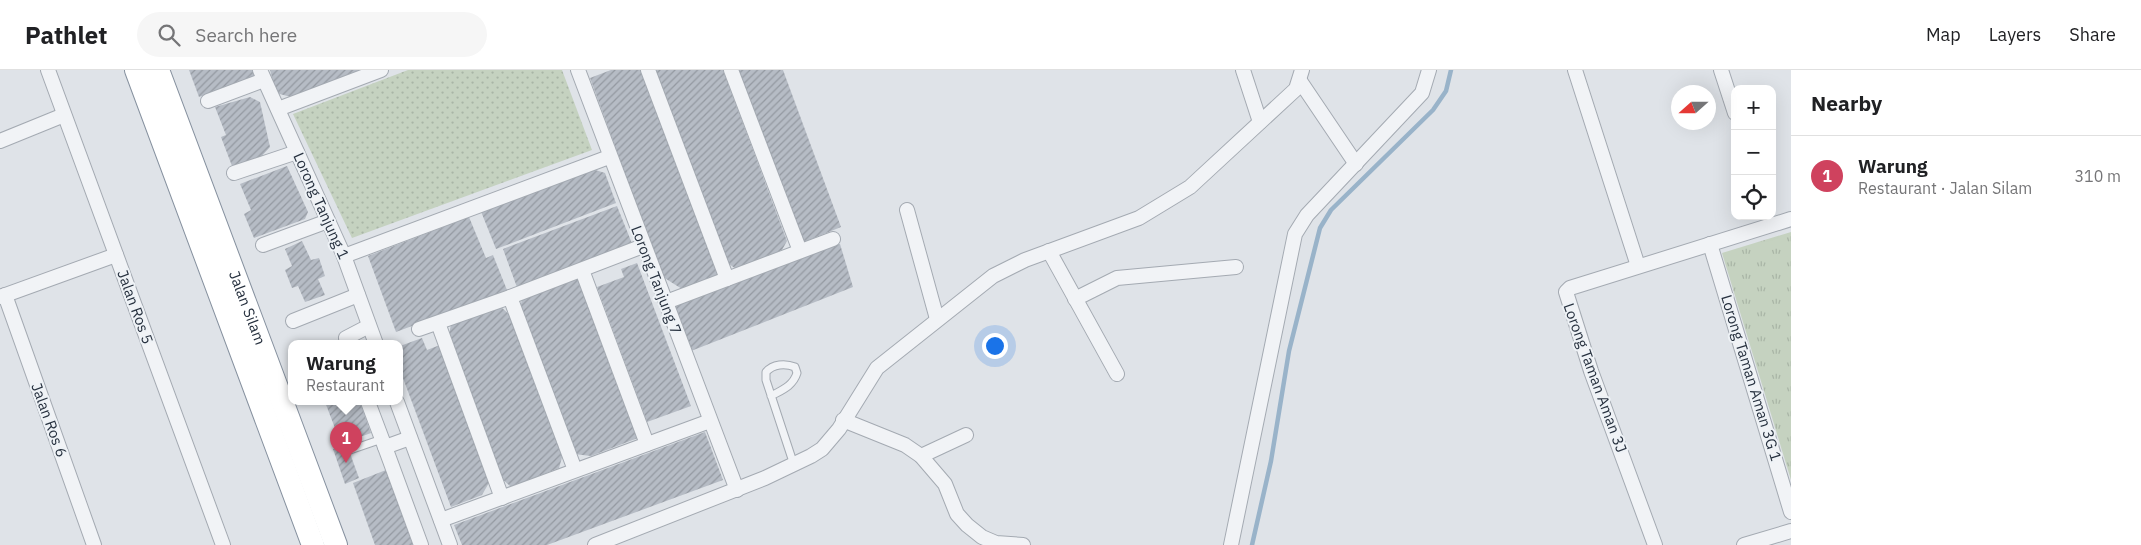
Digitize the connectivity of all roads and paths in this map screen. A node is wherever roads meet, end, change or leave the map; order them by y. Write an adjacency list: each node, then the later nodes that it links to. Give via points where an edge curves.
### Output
1 (48, 70): 17 (street, Jalan Ros 5)
2 (136, 70): 73 (highway, Jalan Silam)
3 (158, 70): 74 (highway, Jalan Silam)
4 (381, 70): 16 (street)
5 (578, 70): 21 (street, Lorong Tanjung 7)
6 (648, 70): 39 (street)
7 (731, 70): 32 (street)
8 (1243, 70): 18 (street)
9 (1429, 70): 22 (street, via 1422,93)
10 (1575, 70): 36 (street)
11 (1721, 70): 15 (street)
12 (262, 75): 14 (street); 16 (street, Lorong Tanjung 1)
13 (1301, 76): 18 (street, via 1296,89); 22 (street)
14 (208, 101)
15 (1731, 101)
16 (278, 109): 20 (street, Lorong Tanjung 1)
17 (64, 116): 19 (street); 34 (street, Jalan Ros 5)
18 (1260, 122): 33 (street, via 1178,196 1139,218)
19 (0, 141)
20 (297, 152): 23 (street); 26 (street, Lorong Tanjung 1)
21 (609, 157): 31 (street, Lorong Tanjung 7); 35 (street)
22 (1356, 164): 79 (street, via 1307,215 1295,234)
23 (234, 173)
24 (907, 210): 45 (street)
25 (1791, 219): 27 (street, Lorong Taman Aman 3J)
26 (328, 221): 30 (street); 35 (street, Lorong Tanjung 1)
27 (1768, 221): 29 (street, Lorong Taman Aman 3J)
28 (833, 239): 32 (street)
29 (1710, 244): 36 (street, Lorong Taman Aman 3J); 68 (street, Lorong Taman Aman 3G 1)
30 (262, 245)
31 (643, 246): 38 (street); 44 (street, Lorong Tanjung 7)
32 (800, 251): 39 (street)
33 (1048, 251): 43 (street); 45 (street, via 993,276)
34 (116, 255): 41 (street); 72 (street, Jalan Ros 5)
35 (344, 256): 40 (street, Lorong Tanjung 1)
36 (1638, 266): 80 (street, Lorong Taman Aman 3J, via 1570,288 1566,299)
37 (1236, 267): 43 (street, via 1116,278)
38 (582, 270): 42 (street); 61 (street)
39 (726, 279): 44 (street)
40 (358, 295): 46 (street); 48 (street, Lorong Tanjung 1)
41 (2, 296): 71 (street, Jalan Ros 6)
42 (510, 298): 47 (street); 65 (street)
43 (1075, 299): 52 (street)
44 (666, 302): 56 (street, Lorong Tanjung 7)
45 (937, 319): 57 (street, via 877,368)
46 (294, 321)
47 (438, 323): 49 (street); 67 (street)
48 (369, 326): 50 (street, via 351,334); 51 (street, Lorong Tanjung 1)
49 (419, 329)
50 (346, 340)
51 (374, 340)
52 (1117, 374)
53 (771, 396): 53 (lane, via 766,372 777,366 789,364 795,367 795,379); 64 (lane)
54 (369, 405): 60 (street)
55 (398, 405): 59 (street)
56 (710, 420): 61 (street); 66 (street, Lorong Tanjung 7)
57 (843, 420): 63 (street, via 905,445); 64 (street, via 822,449)
58 (966, 435): 63 (street)
59 (410, 438): 60 (street); 69 (street)
60 (384, 443): 62 (lane); 75 (street)
61 (647, 444): 65 (street)
62 (350, 450)
63 (921, 456): 78 (street, via 944,484 957,514 967,526 996,543)
64 (794, 466): 66 (street)
65 (575, 470): 67 (street)
66 (736, 490): 77 (street)
67 (502, 498): 69 (street)
68 (1791, 512)
69 (441, 520): 76 (street)
70 (1791, 531): 81 (street)
71 (94, 545)
72 (223, 545)
73 (314, 545)
74 (336, 545)
75 (422, 545)
76 (450, 545)
77 (595, 545)
78 (1023, 545)
79 (1231, 545)
80 (1655, 545)
81 (1744, 545)

